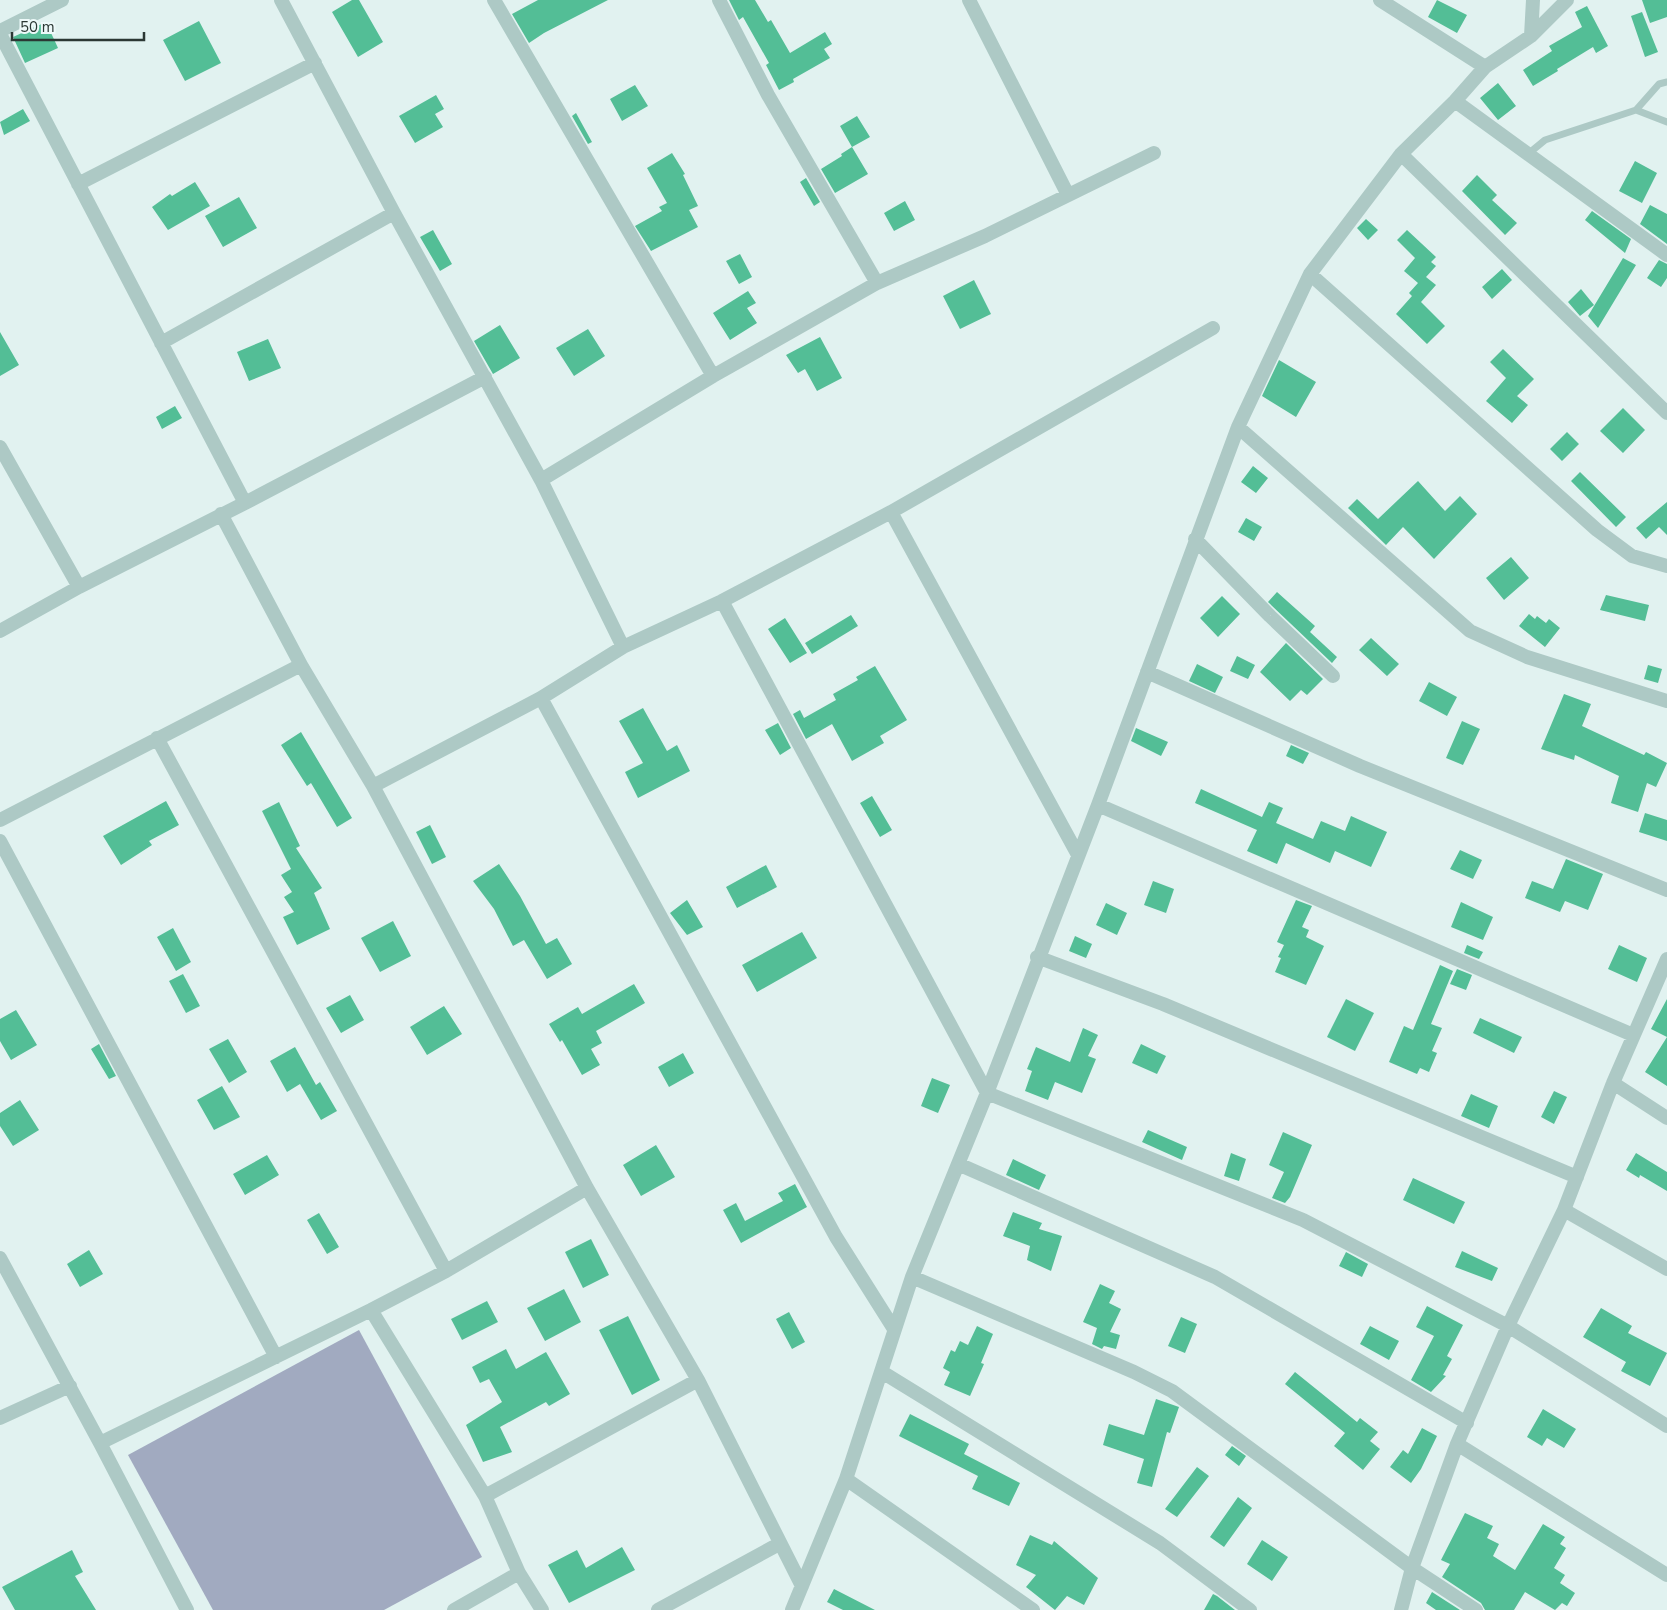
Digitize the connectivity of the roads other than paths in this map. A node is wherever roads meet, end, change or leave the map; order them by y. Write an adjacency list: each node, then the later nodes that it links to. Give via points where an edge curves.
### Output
1 (62, 0): 9 (street)
2 (281, 0): 11 (street)
3 (494, 0): 28 (street)
4 (719, 0): 25 (street, via 768,95)
5 (968, 0): 21 (street)
6 (1380, 0): 12 (street)
7 (1533, 0): 10 (street)
8 (1567, 0): 10 (street)
9 (0, 32): 20 (street)
10 (1530, 36): 12 (street)
11 (314, 63): 20 (street); 22 (street)
12 (1485, 67): 14 (street)
13 (1667, 82): 15 (lane, via 1660,84)
14 (1455, 101): 18 (street); 19 (street)
15 (1636, 110): 16 (lane); 19 (lane, via 1545,140)
16 (1667, 122)
17 (1154, 153): 21 (street)
18 (1401, 154): 24 (street); 30 (street)
19 (1528, 154): 23 (street)
20 (78, 184): 27 (street)
21 (1068, 195): 25 (street, via 985,236)
22 (394, 213): 27 (street); 29 (street)
23 (1667, 256)
24 (1310, 274): 31 (street); 38 (street, via 1597,530 1632,556)
25 (877, 282): 28 (street)
26 (1213, 328): 35 (street)
27 (161, 342): 34 (street)
28 (713, 376): 33 (street)
29 (485, 377): 33 (street); 34 (street)
30 (1667, 413)
31 (1238, 427): 37 (street); 47 (street, via 1470,631 1527,657)
32 (0, 447): 39 (street)
33 (541, 480): 42 (street)
34 (245, 503): 36 (street)
35 (891, 512): 40 (street); 53 (street)
36 (222, 514): 39 (street); 43 (street)
37 (1195, 539): 44 (street); 45 (street)
38 (1667, 566)
39 (79, 587): 41 (street)
40 (722, 601): 42 (street); 59 (street)
41 (0, 631)
42 (623, 647): 46 (street)
43 (301, 665): 48 (street); 49 (street)
44 (1147, 672): 50 (street); 54 (street, via 1360,766)
45 (1333, 676)
46 (541, 698): 49 (street); 71 (street, via 836,1238)
47 (1667, 700)
48 (157, 738): 51 (street); 67 (street)
49 (374, 786): 63 (street)
50 (1098, 805): 53 (street); 57 (street)
51 (0, 820)
52 (0, 841): 72 (street)
53 (1078, 855): 55 (street)
54 (1667, 890)
55 (1038, 958): 59 (street); 62 (street, via 1163,1004)
56 (1667, 960): 57 (street)
57 (1633, 1034): 58 (street)
58 (1612, 1083): 60 (street); 62 (street)
59 (987, 1093): 61 (street); 70 (street, via 1303,1220)
60 (1667, 1118)
61 (958, 1164): 68 (street); 77 (street, via 1216,1277)
62 (1577, 1177): 64 (street)
63 (587, 1188): 67 (street); 74 (street)
64 (1564, 1210): 66 (street); 70 (street)
65 (0, 1258): 75 (street)
66 (1667, 1269)
67 (446, 1271): 69 (street)
68 (912, 1277): 71 (street); 84 (street, via 1172,1391)
69 (372, 1310): 72 (street); 82 (street)
70 (1508, 1326): 77 (street); 78 (street)
71 (894, 1329): 73 (street)
72 (276, 1357): 79 (street)
73 (882, 1372): 81 (street); 94 (street, via 1160,1543)
74 (698, 1380): 82 (street); 83 (street)
75 (70, 1386): 76 (street); 79 (street)
76 (0, 1418)
77 (1467, 1423): 80 (street)
78 (1667, 1426)
79 (100, 1443): 89 (street)
80 (1457, 1444): 84 (street); 86 (street)
81 (846, 1478): 87 (street); 93 (street)
82 (485, 1496): 85 (street)
83 (779, 1544): 87 (street); 92 (street)
84 (1412, 1568): 95 (street); 96 (street)
85 (519, 1573): 90 (street); 91 (street)
86 (1667, 1575)
87 (802, 1586): 88 (street)
88 (796, 1608)
89 (187, 1610)
90 (454, 1610)
91 (542, 1610)
92 (658, 1610)
93 (1033, 1610)
94 (1250, 1610)
95 (1401, 1610)
96 (1476, 1610)

